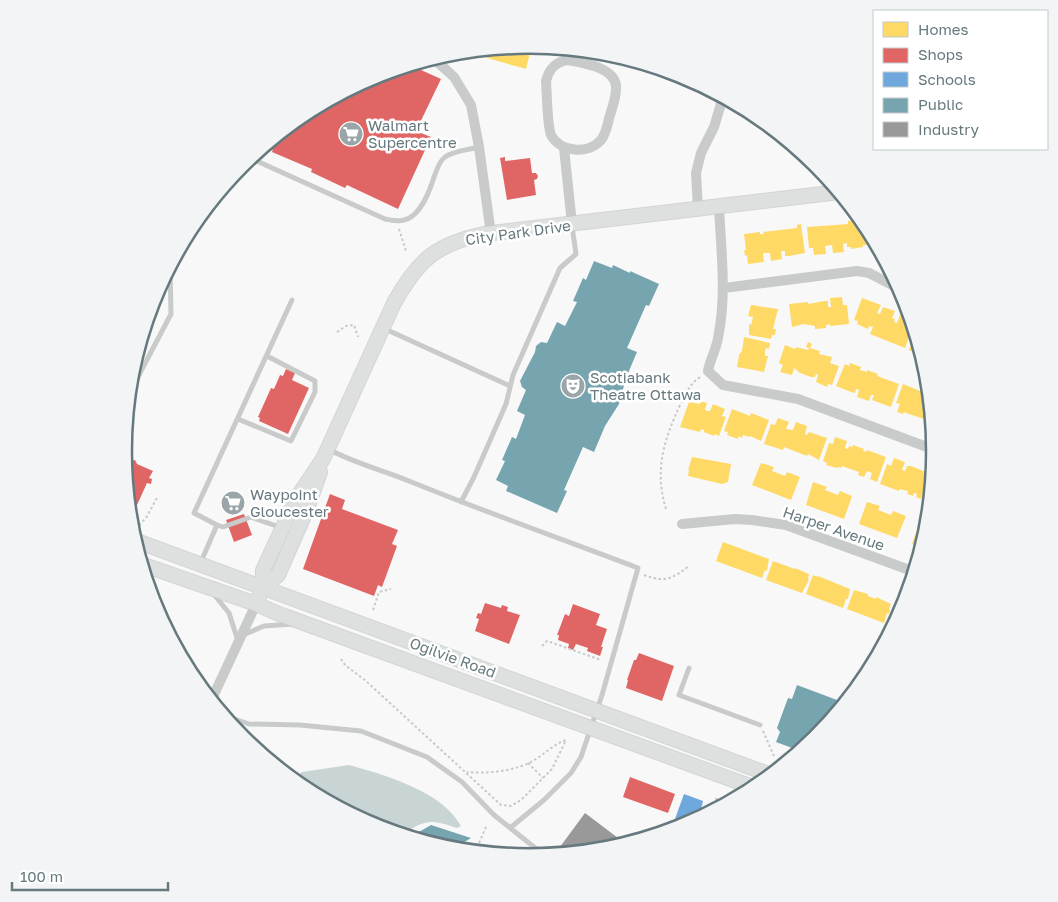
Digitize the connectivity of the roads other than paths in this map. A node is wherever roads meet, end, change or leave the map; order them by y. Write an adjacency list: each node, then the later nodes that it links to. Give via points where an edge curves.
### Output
1 (440, 64): 4 (street, via 454,77 471,105)
2 (721, 103): 8 (street, via 696,173)
3 (561, 146): 3 (street, via 550,131 548,73 563,61 574,61 607,72 616,83 603,136 595,145 584,149); 9 (street)
4 (479, 147): 5 (lane, via 454,152 443,158 420,208 406,220 396,221 385,219); 10 (street)
5 (257, 161)
6 (831, 193): 7 (main road, City Park Drive)
7 (719, 206): 8 (main road, City Park Drive); 13 (street)
8 (698, 210): 9 (main road, City Park Drive)
9 (572, 224): 10 (main road, City Park Drive); 18 (lane, via 576,254 560,268)
10 (492, 234): 15 (main road, City Park Drive, via 462,239 432,253 403,287)
11 (170, 281): 17 (lane, via 171,314)
12 (889, 283): 13 (street, via 857,271)
13 (724, 288): 20 (street, via 718,340 709,366 723,385 798,399)
14 (292, 300): 16 (lane)
15 (383, 328): 18 (lane); 21 (main road, City Park Drive)
16 (267, 356): 19 (lane); 19 (lane, via 316,381 315,392 291,441)
17 (139, 376)
18 (510, 386): 22 (lane, via 506,404)
19 (238, 418): 24 (lane, via 194,513)
20 (926, 447)
21 (325, 454): 22 (lane, via 389,473); 25 (main road, City Park Drive, via 296,499); 30 (main road, City Park Drive, via 307,509 278,575)
22 (461, 502): 37 (lane, via 638,568)
23 (682, 524): 29 (street, Harper Avenue, via 735,519 786,525)
24 (216, 525): 25 (lane, via 223,527 251,517); 27 (lane)
25 (283, 529): 30 (main road, City Park Drive, via 264,570)
26 (142, 543): 27 (main road, Ogilvie Road)
27 (200, 564): 30 (main road, Ogilvie Road)
28 (149, 567): 31 (main road, Ogilvie Road)
29 (908, 570)
30 (263, 587): 32 (main road, City Park Drive); 37 (main road, Ogilvie Road)
31 (208, 588): 32 (main road, Ogilvie Road); 34 (lane, via 229,613)
32 (256, 604): 33 (main road, Ogilvie Road); 34 (street, City Park Drive)
33 (305, 623): 34 (lane, via 264,626); 40 (main road, Ogilvie Road)
34 (240, 639): 36 (street, City Park Drive)
35 (688, 668): 39 (lane, via 679,696)
36 (214, 694)
37 (598, 710): 40 (lane); 41 (main road, Ogilvie Road)
38 (236, 720): 43 (lane, via 249,724 361,731 427,757 462,782)
39 (760, 725)
40 (591, 729): 42 (main road, Ogilvie Road); 43 (lane, via 570,773)
41 (763, 772)
42 (745, 784)
43 (510, 828): 44 (lane)
44 (534, 848)

